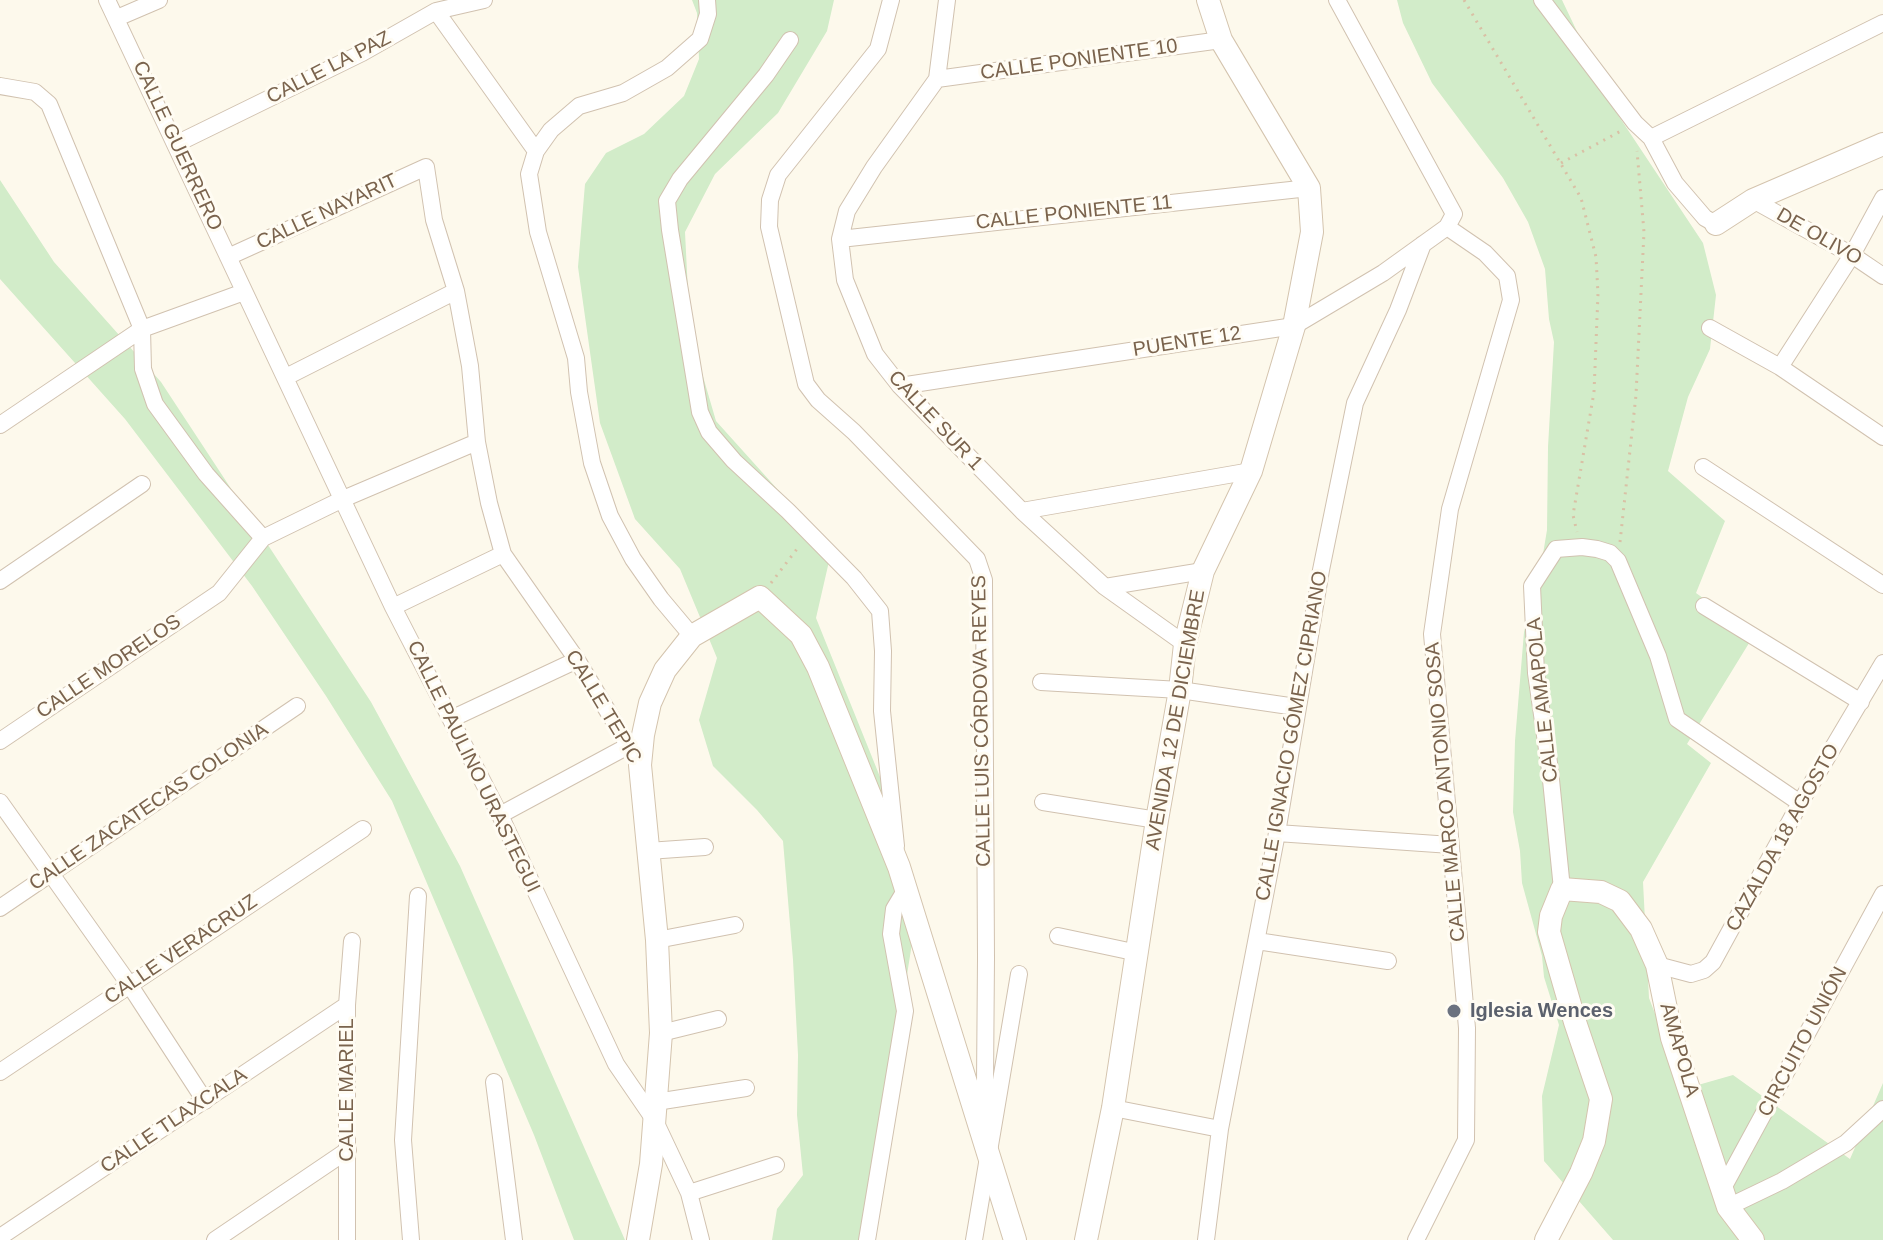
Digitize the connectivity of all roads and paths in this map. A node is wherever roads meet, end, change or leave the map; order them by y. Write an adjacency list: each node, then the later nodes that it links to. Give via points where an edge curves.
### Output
1 (108, 0): 12 (street, CALLE GUERRERO)
2 (484, 0): 11 (street, CALLE LA PAZ)
3 (707, 0): 22 (street, via 700,39 689,49 623,93 579,106)
4 (891, 0): 113 (street, CALLE LUIS CÓRDOVA REYES, via 878,49 778,175 769,227 806,384 977,559 984,580)
5 (947, 0): 16 (street, CALLE SUR 1)
6 (1208, 0): 15 (street, AVENIDA 12 DE DICIEMBRE)
7 (1337, 0): 29 (street, via 1454,214)
8 (1464, 0): 23 (path)
9 (1542, 0): 18 (street)
10 (156, 1): 12 (street)
11 (436, 11): 20 (street, CALLE LA PAZ); 22 (street)
12 (117, 18): 20 (street, CALLE GUERRERO)
13 (1883, 23): 19 (street)
14 (790, 40): 51 (street, via 667,201 700,412 709,432 734,461)
15 (1221, 40): 16 (street, CALLE PONIENTE 10); 25 (street, AVENIDA 12 DE DICIEMBRE)
16 (937, 79): 30 (street, CALLE SUR 1, via 847,211)
17 (0, 86): 39 (street, via 35,92 49,104)
18 (1635, 123): 19 (street); 23 (path); 55 (path, via 1644,232 1636,395)
19 (1651, 138): 28 (street, via 1675,183)
20 (176, 144): 33 (street, CALLE GUERRERO)
21 (1883, 144): 27 (street)
22 (536, 151): 63 (street, via 529,174 538,232 576,358 592,463 610,516 633,559 661,599)
23 (1560, 163): 53 (path, via 1581,198 1596,257 1594,392 1573,515)
24 (426, 167): 33 (street, CALLE NAYARIT); 35 (street, CALLE TEPIC, via 434,220)
25 (1309, 188): 30 (street, CALLE PONIENTE 11); 37 (street, AVENIDA 12 DE DICIEMBRE, via 1312,232)
26 (1883, 198): 32 (street)
27 (1753, 200): 28 (street); 32 (street, DE OLIVO)
28 (1716, 224)
29 (1447, 227): 31 (street, PUENTE 12); 83 (street, CALLE MARCO ANTONIO SOSA, via 1507,276 1511,300 1450,509 1432,634)
30 (840, 239): 42 (street, CALLE SUR 1, via 845,280 870,342)
31 (1423, 244): 37 (street, PUENTE 12); 71 (street, CALLE IGNACIO GÓMEZ CIPRIANO, via 1355,403)
32 (1852, 255): 34 (street, DE OLIVO); 40 (street)
33 (228, 257): 36 (street, CALLE GUERRERO)
34 (1883, 276)
35 (456, 291): 41 (street); 45 (street, CALLE TEPIC)
36 (244, 292): 39 (street); 41 (street, CALLE PAULINO URASTEGUI)
37 (1294, 326): 42 (street, PUENTE 12); 47 (street, AVENIDA 12 DE DICIEMBRE)
38 (1710, 328): 40 (street)
39 (142, 329): 43 (street); 52 (street, via 143,369 155,404 206,474)
40 (1780, 367): 44 (street)
41 (286, 377): 49 (street, CALLE PAULINO URASTEGUI)
42 (900, 386): 50 (street, CALLE SUR 1)
43 (0, 425)
44 (1883, 437)
45 (477, 442): 49 (street); 54 (street, CALLE TEPIC)
46 (1703, 467): 58 (street)
47 (1251, 471): 50 (street); 56 (street, AVENIDA 12 DE DICIEMBRE)
48 (142, 484): 57 (street)
49 (343, 499): 52 (street); 62 (street, CALLE PAULINO URASTEGUI)
50 (1022, 511): 59 (street, CALLE SUR 1)
51 (810, 532): 60 (path); 86 (street, via 880,611 882,711)
52 (263, 538): 73 (street, CALLE MORELOS, via 219,593)
53 (1582, 547): 55 (street, via 1610,553); 89 (street, CALLE AMAPOLA, via 1556,549 1532,586 1536,673)
54 (503, 554): 62 (street); 65 (street, CALLE TEPIC)
55 (1618, 561): 78 (street, via 1658,656 1677,719)
56 (1203, 571): 59 (street); 64 (street, AVENIDA 12 DE DICIEMBRE)
57 (0, 581)
58 (1883, 585)
59 (1105, 587): 64 (street, CALLE SUR 1)
60 (753, 601): 63 (street); 86 (street, via 801,635)
61 (1704, 606): 69 (street)
62 (393, 607): 72 (street, CALLE PAULINO URASTEGUI)
63 (699, 632): 75 (street, via 665,670 650,703)
64 (1185, 644): 68 (street, AVENIDA 12 DE DICIEMBRE)
65 (577, 660): 72 (street); 74 (street, CALLE TEPIC)
66 (1883, 663): 69 (street, CAZALDA 18 AGOSTO)
67 (1041, 682): 68 (street)
68 (1180, 690): 71 (street); 80 (street, AVENIDA 12 DE DICIEMBRE)
69 (1861, 702): 78 (street, CAZALDA 18 AGOSTO)
70 (297, 706): 87 (street, CALLE ZACATECAS COLONIA)
71 (1296, 707): 82 (street, CALLE IGNACIO GÓMEZ CIPRIANO)
72 (451, 719): 79 (street, CALLE PAULINO URASTEGUI)
73 (0, 741)
74 (628, 746): 75 (street, CALLE TEPIC); 79 (street)
75 (640, 765): 85 (street, CALLE TEPIC)
76 (0, 802): 87 (street)
77 (1043, 802): 80 (street)
78 (1800, 803): 100 (street, CAZALDA 18 AGOSTO, via 1713,962 1691,974)
79 (500, 815): 112 (street, CALLE PAULINO URASTEGUI, via 616,1064)
80 (1157, 820): 98 (street, AVENIDA 12 DE DICIEMBRE)
81 (363, 829): 102 (street, CALLE VERACRUZ)
82 (1277, 833): 83 (street); 97 (street, CALLE IGNACIO GÓMEZ CIPRIANO)
83 (1451, 845): 133 (street, CALLE MARCO ANTONIO SOSA, via 1467,1028 1466,1140)
84 (705, 847): 85 (street)
85 (648, 851): 95 (street, CALLE TEPIC)
86 (899, 867): 88 (street)
87 (52, 874): 92 (street, CALLE ZACATECAS COLONIA); 102 (street)
88 (906, 889): 113 (street); 128 (street, via 894,909 891,934 905,1011)
89 (1581, 890): 100 (street, AMAPOLA, via 1620,901 1641,929); 134 (street, CALLE AMAPOLA, via 1551,916 1549,932 1601,1099 1594,1141)
90 (1883, 894): 119 (street, CIRCUITO UNIÓN)
91 (418, 896): 124 (street, via 403,1140)
92 (0, 908)
93 (735, 925): 95 (street)
94 (1058, 936): 98 (street)
95 (657, 940): 105 (street, CALLE TEPIC)
96 (352, 941): 103 (street, CALLE MARIEL)
97 (1257, 941): 99 (street); 114 (street, CALLE IGNACIO GÓMEZ CIPRIANO)
98 (1138, 953): 110 (street, AVENIDA 12 DE DICIEMBRE)
99 (1388, 961)
100 (1657, 965): 119 (street, AMAPOLA, via 1672,1038)
101 (1019, 974): 113 (street)
102 (129, 984): 106 (street, CALLE VERACRUZ); 109 (street)
103 (347, 1005): 109 (street, CALLE TLAXCALA); 115 (street, CALLE MARIEL)
104 (718, 1019): 105 (street)
105 (661, 1033): 112 (street, CALLE TEPIC)
106 (0, 1072)
107 (494, 1082): 125 (street)
108 (746, 1088): 112 (street)
109 (205, 1101): 121 (street, CALLE TLAXCALA)
110 (1113, 1108): 114 (street); 131 (street, AVENIDA 12 DE DICIEMBRE)
111 (1883, 1109): 119 (street, via 1846,1143 1782,1181)
112 (655, 1111): 118 (street, CALLE PAULINO URASTEGUI); 126 (street, CALLE TEPIC)
113 (987, 1121): 116 (street)
114 (1220, 1129): 132 (street, CALLE IGNACIO GÓMEZ CIPRIANO)
115 (348, 1150): 122 (street); 123 (street, CALLE MARIEL)
116 (987, 1153): 129 (street); 130 (street)
117 (776, 1165): 118 (street)
118 (689, 1193): 127 (street, CALLE PAULINO URASTEGUI)
119 (1725, 1198): 120 (street, AMAPOLA)
120 (1749, 1234)
121 (0, 1237)
122 (215, 1240)
123 (347, 1240)
124 (411, 1240)
125 (514, 1240)
126 (638, 1240)
127 (701, 1240)
128 (867, 1240)
129 (974, 1240)
130 (1015, 1240)
131 (1086, 1240)
132 (1206, 1240)
133 (1416, 1240)
134 (1546, 1240)

